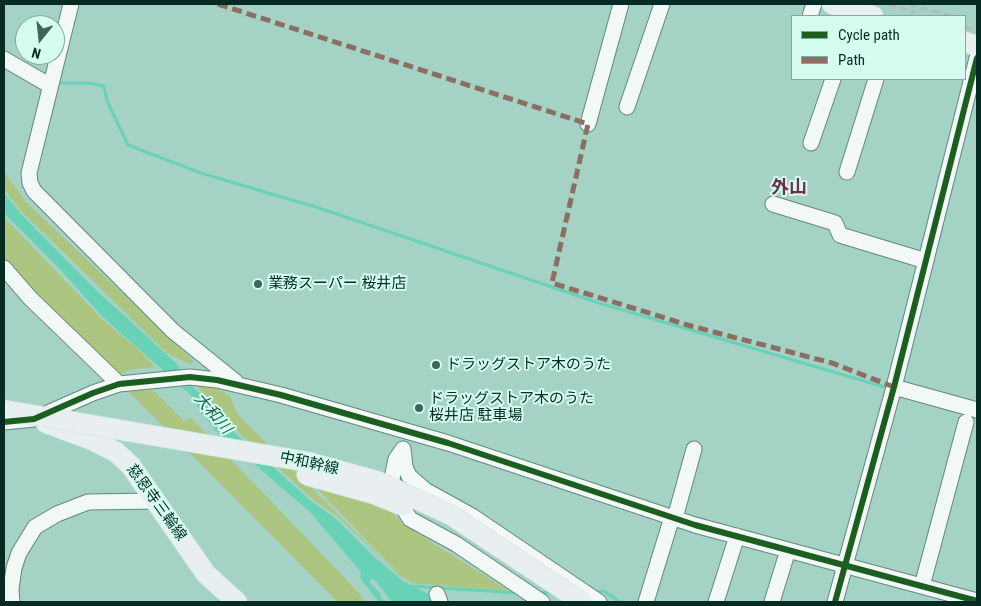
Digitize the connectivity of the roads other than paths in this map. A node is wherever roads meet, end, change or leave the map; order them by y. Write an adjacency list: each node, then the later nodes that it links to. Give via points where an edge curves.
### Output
1 (70, 4): 10 (street)
2 (621, 4): 12 (street)
3 (662, 4): 11 (street)
4 (832, 4): 5 (main road)
5 (870, 15)
6 (977, 58): 16 (street)
7 (4, 59): 10 (street)
8 (833, 80): 13 (street)
9 (876, 80): 14 (street)
10 (50, 81): 19 (street, via 29,173 34,191 173,331)
11 (627, 107)
12 (588, 124)
13 (811, 143)
14 (847, 172)
15 (772, 204): 16 (street, via 835,223 840,235)
16 (926, 260): 20 (street)
17 (4, 268): 18 (street, via 30,298)
18 (119, 384): 19 (street, via 190,377); 24 (street)
19 (239, 384): 27 (street)
20 (894, 388): 23 (street); 34 (street)
21 (4, 403): 24 (main road, 慈恩寺三輪線)
22 (4, 410): 41 (main road, 中和幹線, bridge, via 308,462 377,481 451,515)
23 (977, 410)
24 (34, 420): 25 (street); 30 (main road, 慈恩寺三輪線, via 63,428 116,452 131,466)
25 (4, 422): 40 (main road, 中和幹線, bridge, via 308,475 359,490 410,509 445,527)
26 (966, 422): 35 (street)
27 (408, 433): 28 (street); 31 (street, via 457,446)
28 (403, 449): 39 (street, via 396,459 392,478 395,495 410,519 456,544); 42 (street, via 409,476 425,490 479,521)
29 (694, 449): 31 (street)
30 (157, 501): 37 (street, via 88,502 35,527 14,568); 38 (main road, 慈恩寺三輪線, via 206,574)
31 (673, 518): 32 (street); 43 (street)
32 (737, 536): 33 (street); 44 (street)
33 (788, 550): 34 (street); 45 (street)
34 (845, 566): 35 (street); 46 (street)
35 (922, 586): 36 (street)
36 (977, 601)
37 (12, 602)
38 (237, 602)
39 (542, 602)
40 (560, 602)
41 (582, 602)
42 (600, 602)
43 (646, 602)
44 (716, 602)
45 (772, 602)
46 (834, 602)

